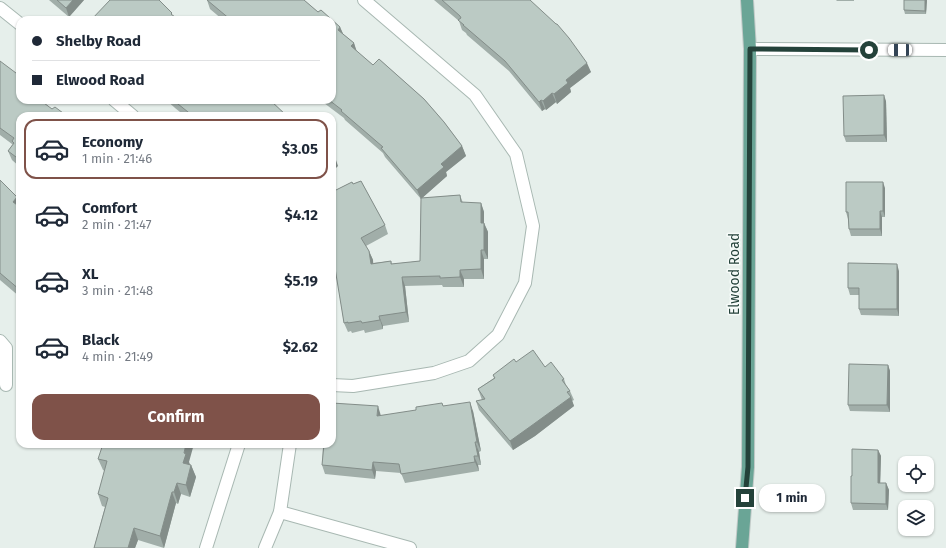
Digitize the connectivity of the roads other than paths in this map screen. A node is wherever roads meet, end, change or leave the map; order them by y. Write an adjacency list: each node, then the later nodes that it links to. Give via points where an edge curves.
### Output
1 (364, 0): 10 (street, via 475,95 516,154 533,226 525,283 498,335 469,361 434,373 353,386)
2 (747, 0): 5 (main road, Elwood Road)
3 (0, 8): 4 (street)
4 (16, 21)
5 (750, 49): 6 (street); 18 (main road, Elwood Road, via 748,467)
6 (946, 50)
7 (118, 104): 8 (street)
8 (128, 112)
9 (0, 340): 11 (street, via 6,348)
10 (336, 385)
11 (6, 386)
12 (238, 448): 15 (street)
13 (289, 448): 14 (street)
14 (280, 512): 16 (street); 17 (street)
15 (206, 548)
16 (265, 548)
17 (410, 548)
18 (742, 548)

